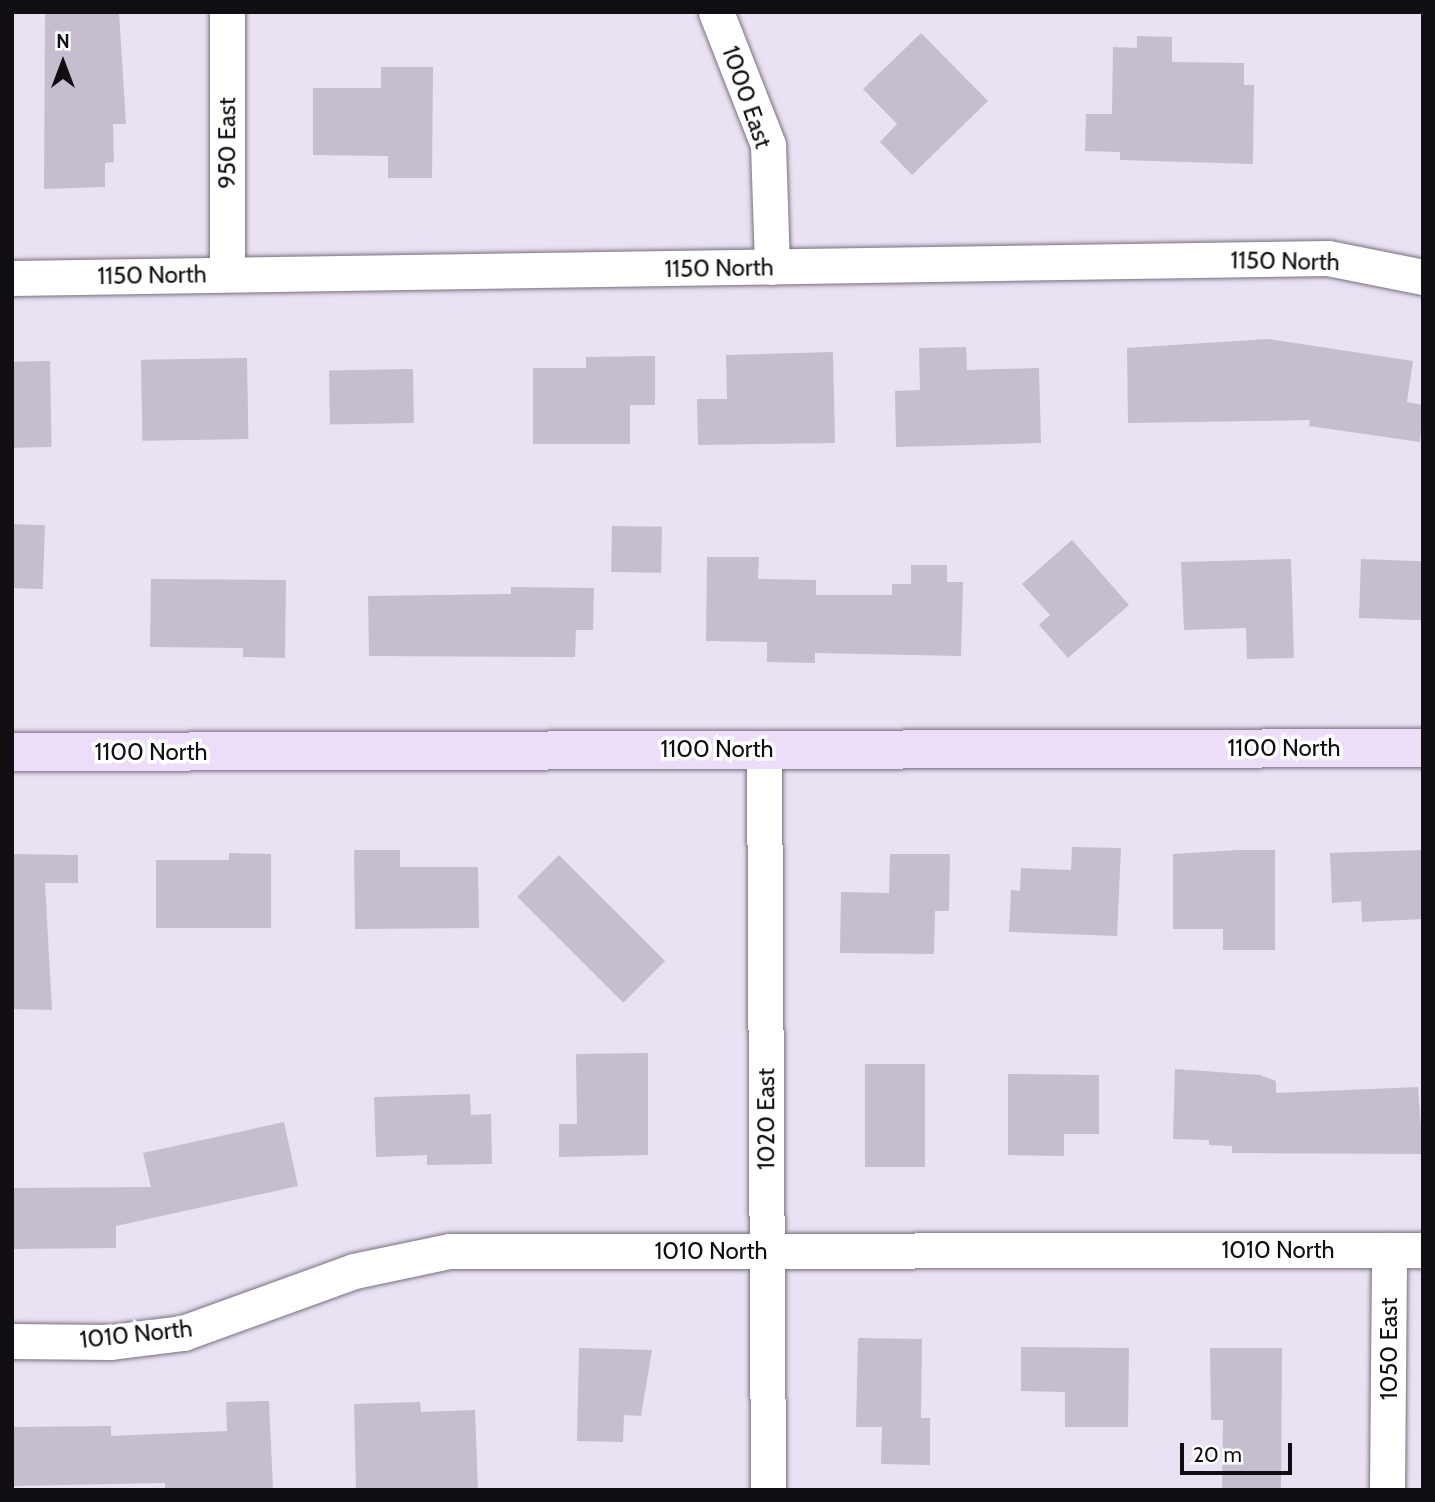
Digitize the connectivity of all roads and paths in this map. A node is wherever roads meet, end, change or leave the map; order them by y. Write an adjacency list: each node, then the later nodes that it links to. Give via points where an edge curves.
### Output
1 (227, 12): 4 (street, 950 East)
2 (716, 12): 3 (street, 1000 East, via 768,145)
3 (772, 267): 4 (street, 1150 North); 5 (street, 1150 North, via 1328,258)
4 (227, 274): 6 (street, 1150 North)
5 (1423, 277)
6 (12, 278)
7 (1423, 748): 8 (street, 1100 North)
8 (764, 749): 9 (street, 1100 North); 11 (street, 1020 East)
9 (12, 752)
10 (1406, 1250): 11 (street, 1010 North); 14 (street, 1050 East)
11 (765, 1251): 12 (street, 1010 North, via 450,1251 354,1271 183,1333 111,1342); 13 (street, 1020 East)
12 (12, 1341)
13 (768, 1490)
14 (1387, 1490)

